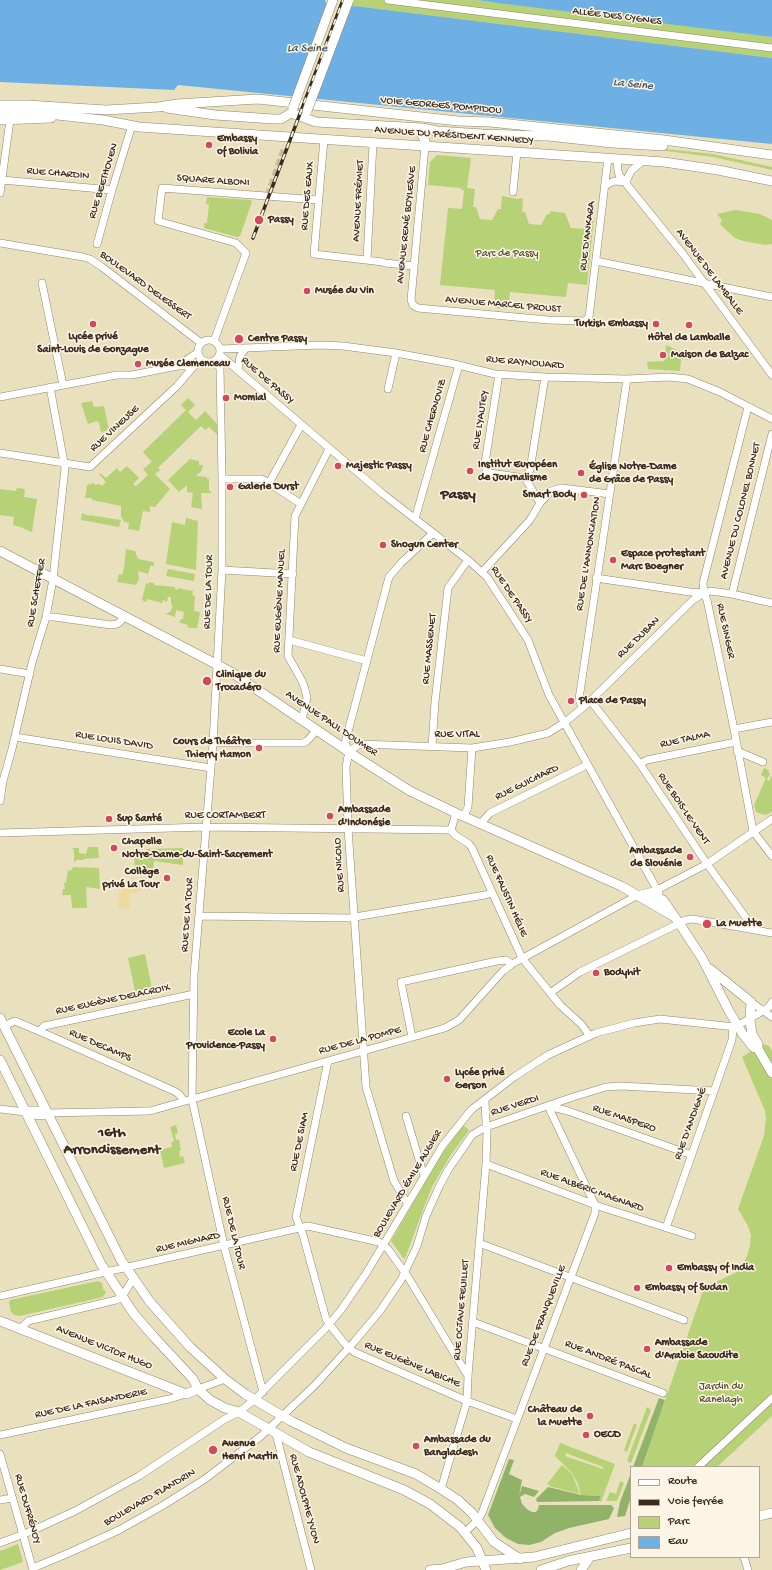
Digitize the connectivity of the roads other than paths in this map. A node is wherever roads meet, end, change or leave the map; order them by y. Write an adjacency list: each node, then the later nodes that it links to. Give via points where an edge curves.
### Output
1 (334, 0): 10 (main road, bridge)
2 (348, 0): 11 (main road, bridge)
3 (388, 0): 4 (street, ALLÉE DES CYGNES)
4 (772, 48)
5 (0, 100): 7 (main road)
6 (0, 105): 7 (main road)
7 (27, 105): 8 (main road, VOIE GEORGES POMPIDOU, via 106,110)
8 (158, 107): 10 (main road, via 215,115 273,119 281,119); 15 (main road, VOIE GEORGES POMPIDOU, via 258,99)
9 (0, 111): 12 (main road)
10 (292, 111): 11 (main road)
11 (306, 114): 17 (main road, via 316,122)
12 (72, 117): 14 (main road); 16 (main road, AVENUE DU PRÉSIDENT KENNEDY)
13 (0, 120): 14 (main road)
14 (10, 120): 28 (street)
15 (458, 121): 18 (main road); 23 (main road, VOIE GEORGES POMPIDOU, via 490,122)
16 (132, 125): 19 (main road, AVENUE DU PRÉSIDENT KENNEDY); 32 (street, RUE BEETHOVEN)
17 (412, 128): 18 (main road, via 474,134); 22 (main road, via 421,133)
18 (544, 136): 21 (main road)
19 (324, 140): 20 (main road, AVENUE DU PRÉSIDENT KENNEDY); 35 (street, RUE DES EAUX)
20 (373, 143): 22 (main road, AVENUE DU PRÉSIDENT KENNEDY); 38 (street, AVENUE FRÉMIET)
21 (612, 143): 23 (main road); 26 (main road)
22 (425, 146): 24 (main road, AVENUE DU PRÉSIDENT KENNEDY); 40 (street, AVENUE RENÉ BOYLESVE)
23 (701, 146): 25 (main road, VOIE GEORGES POMPIDOU)
24 (517, 152): 26 (main road, AVENUE DU PRÉSIDENT KENNEDY); 33 (street)
25 (772, 155)
26 (612, 158): 27 (main road, AVENUE DU PRÉSIDENT KENNEDY); 30 (street, AVENUE DE LAMBALLE); 31 (street, RUE D'ANKARA)
27 (644, 160): 29 (main road, AVENUE DU PRÉSIDENT KENNEDY, via 713,169); 30 (street, via 631,171)
28 (2, 180): 32 (street, RUE CHARDIN); 34 (street)
29 (772, 181)
30 (626, 182): 31 (street, via 614,181); 41 (street, AVENUE DE LAMBALLE)
31 (605, 186): 39 (street, RUE D'ANKARA)
32 (112, 190): 37 (street, RUE BEETHOVEN)
33 (514, 192)
34 (0, 193)
35 (318, 200): 38 (street, RUE DES EAUX, via 314,254); 46 (street, SQUARE ALBONI, via 162,188 158,221 236,244 246,253)
36 (0, 243): 47 (street, BOULEVARD DELESSERT, via 90,259)
37 (96, 244)
38 (367, 260): 40 (street)
39 (596, 261): 41 (street); 45 (street, RUE D'ANKARA)
40 (414, 266): 44 (street, AVENUE RENÉ BOYLESVE, via 411,300)
41 (704, 282): 43 (street); 60 (street, AVENUE DE LAMBALLE)
42 (42, 283): 63 (street)
43 (772, 297)
44 (413, 305): 45 (street, AVENUE MARCEL PROUST, via 418,308 548,320 585,321)
45 (589, 317)
46 (214, 341): 47 (street, via 207,340); 51 (street, via 218,344)
47 (201, 343): 49 (street)
48 (246, 348): 50 (street, RUE RAYNOUARD, via 321,345); 51 (street, RUE RAYNOUARD); 58 (street, via 240,356)
49 (198, 352): 52 (street); 55 (street)
50 (396, 353): 54 (street, RUE RAYNOUARD); 65 (street)
51 (219, 355): 52 (street, via 209,362); 53 (street, RUE DE PASSY); 57 (street)
52 (202, 360): 56 (street, RUE VINEUSE)
53 (229, 362): 57 (street); 58 (street, RUE DE PASSY)
54 (459, 365): 59 (street, RUE RAYNOUARD); 80 (street, RUE CHERNOVIZ)
55 (178, 366): 56 (street); 63 (street)
56 (194, 366): 73 (street, RUE VINEUSE, via 177,386 90,467)
57 (220, 368): 75 (street, RUE DE LA TOUR)
58 (238, 370): 69 (street, RUE DE PASSY)
59 (499, 374): 61 (street, RUE RAYNOUARD); 74 (street, RUE LYAUTEY, via 486,470 490,473)
60 (772, 376)
61 (545, 377): 62 (street, RUE RAYNOUARD); 74 (street, via 530,470)
62 (627, 379): 67 (street, RUE RAYNOUARD, via 688,379); 77 (street, RUE DE L'ANNONCIATION)
63 (63, 385): 64 (street)
64 (50, 387): 66 (street); 73 (street, RUE SCHEFFER)
65 (388, 389)
66 (0, 398)
67 (748, 407): 68 (street, RUE RAYNOUARD); 89 (street, RUE SINGER, via 704,583)
68 (772, 419)
69 (301, 424): 71 (street, RUE DE PASSY); 76 (street)
70 (772, 434): 90 (street, AVENUE DU COLONEL BONNET)
71 (329, 449): 79 (street, RUE EUGÈNE MANUEL); 80 (street, RUE DE PASSY)
72 (0, 453): 73 (street, RUE VINEUSE)
73 (65, 464): 88 (street, RUE SCHEFFER)
74 (525, 478): 78 (street)
75 (222, 480): 76 (street, via 262,479); 84 (street, RUE DE LA TOUR)
76 (269, 483): 79 (street)
77 (610, 494): 78 (street, via 562,488 551,491); 87 (street, RUE DE L'ANNONCIATION)
78 (540, 503): 85 (street, via 530,520)
79 (301, 504): 86 (street, RUE EUGÈNE MANUEL, via 295,516)
80 (415, 519): 81 (street, RUE DE PASSY)
81 (433, 533): 83 (street, RUE DE PASSY); 95 (street, RUE NICOLO, via 389,577)
82 (0, 551): 88 (main road, AVENUE PAUL DOUMER)
83 (468, 560): 85 (street, RUE DE PASSY); 109 (street, RUE MASSENET, via 448,588)
84 (222, 570): 86 (street); 96 (street, RUE DE LA TOUR)
85 (482, 572): 103 (street, RUE DE PASSY, via 528,640 549,695)
86 (293, 574): 94 (street, RUE EUGÈNE MANUEL)
87 (596, 578): 89 (street); 100 (street, RUE DE L'ANNONCIATION, via 578,699)
88 (53, 579): 92 (main road, AVENUE PAUL DOUMER); 93 (street, RUE SCHEFFER)
89 (704, 593): 90 (street, via 712,591); 99 (street, RUE DUBAN); 104 (street, RUE SINGER)
90 (732, 594): 91 (street)
91 (772, 603)
92 (123, 616): 93 (street, via 121,621 111,625); 96 (main road, AVENUE PAUL DOUMER)
93 (46, 617): 98 (street, RUE SCHEFFER)
94 (289, 640): 95 (street); 101 (street, RUE EUGÈNE MANUEL, via 288,658 302,680 307,698)
95 (367, 661): 111 (street, RUE NICOLO, via 345,743)
96 (217, 664): 101 (main road, AVENUE PAUL DOUMER); 108 (street, RUE DE LA TOUR)
97 (0, 669): 98 (street)
98 (30, 674): 106 (street, RUE SCHEFFER)
99 (590, 700): 100 (street); 114 (street, RUE BOIS-LE-VENT)
100 (582, 708): 103 (street)
101 (302, 720): 105 (main road, AVENUE PAUL DOUMER)
102 (772, 722): 104 (street)
103 (564, 723): 110 (street, RUE VITAL, via 548,733); 115 (street, RUE DE PASSY)
104 (734, 729): 107 (street, RUE SINGER)
105 (317, 730): 108 (street, via 302,743); 111 (main road, AVENUE PAUL DOUMER)
106 (15, 737): 116 (street, RUE LOUIS DAVID); 117 (street, RUE SCHEFFER)
107 (736, 742): 112 (street, RUE SINGER); 114 (street, RUE TALMA, via 647,760)
108 (213, 743): 116 (street, RUE DE LA TOUR)
109 (432, 746): 110 (street, RUE VITAL); 111 (street, RUE VITAL, via 360,744)
110 (472, 748): 118 (street, via 468,807)
111 (348, 751): 118 (main road, AVENUE PAUL DOUMER, via 410,791); 122 (street, RUE NICOLO)
112 (737, 751): 113 (street); 124 (street, RUE SINGER)
113 (763, 762)
114 (640, 764): 127 (street, RUE BOIS-LE-VENT)
115 (587, 765): 120 (street, RUE GUICHARD, via 490,813); 128 (street, RUE DE PASSY)
116 (211, 768): 121 (street, RUE DE LA TOUR)
117 (0, 801)
118 (460, 815): 120 (main road, AVENUE PAUL DOUMER); 123 (street)
119 (772, 819): 124 (street)
120 (480, 824): 130 (main road, AVENUE PAUL DOUMER)
121 (206, 826): 122 (street, RUE CORTAMBERT); 125 (street, RUE CORTAMBERT); 132 (street, RUE DE LA TOUR)
122 (348, 828): 123 (street, RUE CORTAMBERT); 133 (street, RUE NICOLO)
123 (451, 830): 129 (street, RUE FAUSTIN HÉLIE, via 469,844)
124 (753, 831): 126 (street, RUE SINGER); 127 (street)
125 (0, 833)
126 (772, 856)
127 (707, 864): 128 (street); 135 (street, RUE BOIS-LE-VENT)
128 (656, 890): 130 (street); 131 (street, RUE DE PASSY)
129 (492, 893): 133 (street); 137 (street, RUE FAUSTIN HÉLIE)
130 (638, 895): 131 (main road, via 652,895); 134 (main road); 137 (street, RUE DE LA POMPE)
131 (663, 900): 134 (main road)
132 (199, 916): 133 (street); 141 (street, RUE DE LA TOUR)
133 (355, 917): 153 (street, RUE NICOLO)
134 (677, 920): 135 (street, via 693,919); 138 (main road); 140 (street, via 580,972)
135 (755, 930): 136 (street)
136 (772, 933)
137 (522, 958): 139 (street, RUE DE LA POMPE); 140 (street, RUE FAUSTIN HÉLIE)
138 (702, 958): 142 (main road, via 715,974); 148 (main road)
139 (512, 964): 151 (street, RUE DE LA POMPE, via 453,1025); 151 (street, via 506,960 497,961 401,982)
140 (550, 993): 150 (street, RUE FAUSTIN HÉLIE)
141 (194, 994): 149 (street, RUE EUGÈNE DELACROIX, via 44,1026); 158 (street, RUE DE LA TOUR)
142 (751, 1002): 144 (street); 146 (main road)
143 (772, 1002): 144 (street)
144 (763, 1011): 145 (street); 146 (street)
145 (772, 1017)
146 (750, 1018): 148 (street); 152 (main road)
147 (2, 1022): 149 (street, RUE DECAMPS, via 15,1021); 164 (main road)
148 (736, 1026): 150 (street, BOULEVARD ÉMILE AUGIER, via 660,1019 634,1023); 152 (main road); 157 (street, RUE D'ANDIGNÉ)
149 (40, 1031): 160 (street, RUE DECAMPS, via 174,1091)
150 (590, 1036): 159 (street, BOULEVARD ÉMILE AUGIER, via 548,1055)
151 (412, 1037): 153 (street, RUE DE LA POMPE)
152 (758, 1050): 156 (main road)
153 (363, 1052): 155 (street, RUE DE LA POMPE); 170 (street, RUE NICOLO, via 366,1087 394,1181)
154 (0, 1060): 163 (main road)
155 (328, 1061): 158 (street, RUE DE LA POMPE); 172 (street, RUE DE SIAM, via 296,1217)
156 (772, 1073)
157 (714, 1091): 161 (street, RUE VERDI, via 606,1087); 167 (street, RUE D'ANDIGNÉ)
158 (192, 1099): 160 (street, RUE DE LA POMPE); 177 (street, RUE DE LA TOUR)
159 (485, 1100): 166 (street, RUE OCTAVE FEUILLET); 169 (street, BOULEVARD ÉMILE AUGIER, via 470,1110 442,1145)
160 (184, 1101): 164 (street, RUE DE LA POMPE, via 150,1110)
161 (548, 1106): 166 (street, RUE VERDI); 167 (street, RUE MASPERO); 171 (street)
162 (0, 1109): 163 (street, RUE DE LA POMPE)
163 (25, 1112): 164 (street, RUE DE LA POMPE, via 44,1116); 179 (main road)
164 (47, 1113): 178 (main road)
165 (406, 1116): 169 (street)
166 (486, 1127): 168 (street, RUE OCTAVE FEUILLET); 180 (street, BOULEVARD FLANDRIN, via 472,1135 448,1170 426,1216 417,1246)
167 (692, 1154): 173 (street, RUE D'ANDIGNÉ)
168 (486, 1164): 171 (street, RUE ALBÉRIC MAGNARD); 175 (street, RUE OCTAVE FEUILLET)
169 (424, 1176): 170 (street, BOULEVARD ÉMILE AUGIER)
170 (407, 1203): 176 (street, BOULEVARD ÉMILE AUGIER)
171 (595, 1205): 173 (street, RUE ALBÉRIC MAGNARD); 181 (street, RUE DE FRANQUEVILLE, via 595,1213)
172 (300, 1228): 176 (street, RUE MIGNARD, via 308,1226); 177 (street, RUE MIGNARD); 188 (street, RUE DE SIAM, via 326,1319)
173 (666, 1228): 174 (street, RUE ALBÉRIC MAGNARD)
174 (692, 1236)
175 (479, 1243): 181 (street); 187 (street, RUE OCTAVE FEUILLET)
176 (384, 1245): 180 (street); 188 (street, BOULEVARD ÉMILE AUGIER)
177 (224, 1246): 178 (street, RUE MIGNARD); 195 (street, RUE DE LA TOUR)
178 (126, 1268): 179 (street, RUE MIGNARD); 182 (main road)
179 (106, 1272): 183 (street, RUE MIGNARD); 184 (main road)
180 (405, 1272): 190 (street, BOULEVARD FLANDRIN, via 380,1310); 192 (street)
181 (571, 1277): 185 (street); 191 (street, RUE DE FRANQUEVILLE)
182 (133, 1279): 184 (street); 193 (main road, via 190,1347)
183 (0, 1296)
184 (122, 1297): 189 (street, via 28,1321); 194 (main road, via 193,1379)
185 (684, 1320)
186 (0, 1321): 189 (main road, AVENUE VICTOR HUGO)
187 (473, 1322): 191 (street, RUE ANDRÉ PASCAL); 192 (street, RUE OCTAVE FEUILLET)
188 (330, 1324): 190 (street, RUE DE SIAM); 195 (street, BOULEVARD ÉMILE AUGIER)
189 (20, 1329): 197 (main road, AVENUE VICTOR HUGO)
190 (349, 1348): 200 (street, RUE EUGÈNE LABICHE); 202 (street, BOULEVARD FLANDRIN)
191 (544, 1348): 196 (street, RUE ANDRÉ PASCAL); 203 (street, RUE DE FRANQUEVILLE)
192 (468, 1376): 200 (street, RUE OCTAVE FEUILLET)
193 (225, 1379): 194 (street); 199 (main road)
194 (198, 1389): 197 (main road); 201 (main road, via 210,1400)
195 (263, 1392): 199 (street, BOULEVARD ÉMILE AUGIER)
196 (663, 1393)
197 (186, 1394): 205 (street, RUE DE LA FAISANDERIE)
198 (772, 1398): 207 (street)
199 (254, 1400): 201 (street, BOULEVARD ÉMILE AUGIER); 202 (main road)
200 (468, 1401): 203 (street, RUE EUGÈNE LABICHE); 208 (street, RUE OCTAVE FEUILLET)
201 (239, 1412): 204 (main road); 216 (street, via 139,1476 75,1511)
202 (282, 1416): 204 (street, BOULEVARD FLANDRIN); 208 (main road, via 346,1448 416,1474)
203 (517, 1419): 213 (street, RUE DE FRANQUEVILLE)
204 (272, 1432): 215 (main road, via 321,1458 404,1490 440,1511); 224 (street, BOULEVARD FLANDRIN, via 162,1506 119,1530); 226 (street, RUE ADOLPHE YVON)
205 (0, 1434)
206 (0, 1454): 209 (street, RUE DUFRÉNOY)
207 (699, 1466)
208 (441, 1489): 213 (main road, via 458,1500)
209 (12, 1498): 210 (street); 216 (street, RUE DUFRÉNOY)
210 (0, 1500)
211 (772, 1512): 212 (main road)
212 (760, 1516)
213 (477, 1521): 215 (street, RUE DE FRANQUEVILLE); 222 (main road, via 494,1542)
214 (629, 1531): 219 (main road)
215 (465, 1532): 223 (main road)
216 (23, 1534): 217 (street); 224 (street, RUE DUFRÉNOY)
217 (0, 1543)
218 (630, 1547): 220 (main road)
219 (550, 1554): 222 (main road); 225 (main road)
220 (590, 1556): 225 (main road); 231 (main road)
221 (744, 1558): 232 (street)
222 (520, 1559): 223 (main road)
223 (482, 1560): 228 (main road, via 466,1562); 229 (main road)
224 (33, 1569)
225 (555, 1569): 230 (main road)
226 (311, 1570)
227 (430, 1570): 228 (main road)
228 (444, 1570)
229 (486, 1570)
230 (541, 1570)
231 (581, 1570)
232 (748, 1570)

